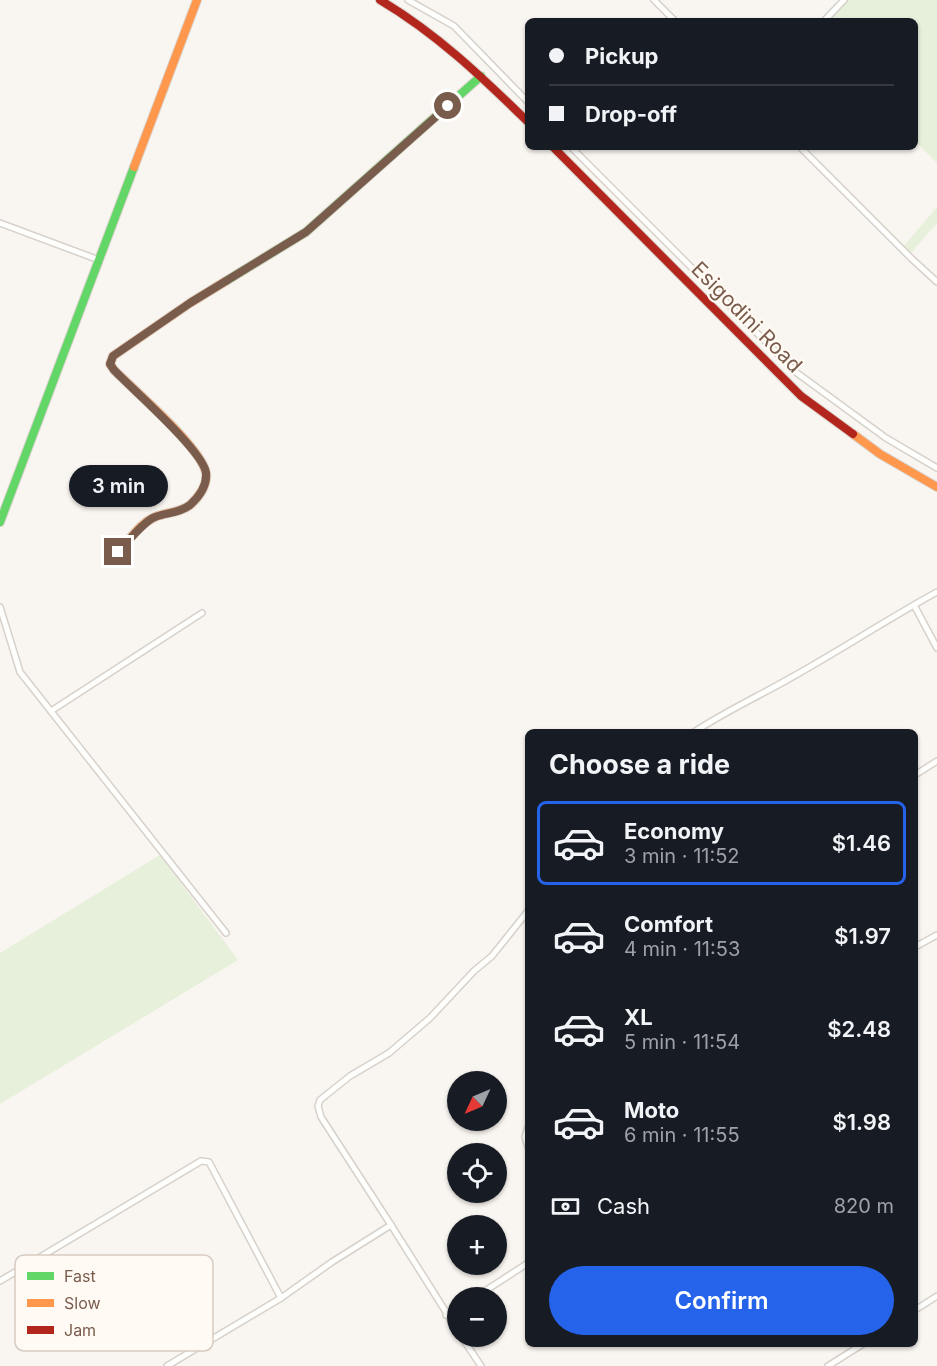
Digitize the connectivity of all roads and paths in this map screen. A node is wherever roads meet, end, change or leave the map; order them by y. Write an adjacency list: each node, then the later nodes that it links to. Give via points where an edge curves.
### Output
1 (197, 0): 15 (street)
2 (408, 0): 9 (street, via 454,26)
3 (654, 0): 6 (street)
4 (844, 0): 7 (street)
5 (383, 1): 8 (street, via 441,40)
6 (672, 18)
7 (827, 18)
8 (481, 76): 10 (street); 22 (street, via 306,232 113,356 110,364 114,370 188,444 206,471 206,483 199,496 178,512 156,516)
9 (525, 99)
10 (525, 119)
11 (556, 150): 18 (street, Esigodini Road)
12 (574, 150): 17 (street)
13 (803, 150): 16 (street)
14 (0, 223): 15 (street)
15 (99, 260): 21 (street)
16 (937, 282)
17 (723, 300): 18 (street); 19 (street, via 808,382 886,438)
18 (714, 310): 20 (street, Esigodini Road, via 810,403 880,454)
19 (937, 468)
20 (937, 487)
21 (0, 522)
22 (118, 552)
23 (937, 592): 24 (street)
24 (914, 605): 27 (street); 29 (street)
25 (0, 607): 28 (street, via 20,672)
26 (202, 613): 28 (street)
27 (937, 648)
28 (51, 711): 33 (street)
29 (699, 729)
30 (937, 761): 31 (street)
31 (918, 773)
32 (525, 915): 36 (street, via 492,956 430,1018 389,1053 320,1100 321,1117)
33 (226, 933)
34 (937, 934): 35 (street)
35 (918, 945)
36 (391, 1226): 43 (street); 45 (street)
37 (44, 1255): 43 (street, via 201,1161 208,1162)
38 (525, 1265): 41 (street)
39 (15, 1272): 40 (street)
40 (0, 1281)
41 (491, 1287)
42 (937, 1296): 44 (street)
43 (281, 1298): 46 (street)
44 (918, 1309)
45 (447, 1315)
46 (213, 1339)
47 (468, 1347): 51 (street)
48 (858, 1347): 52 (street)
49 (192, 1351): 50 (street)
50 (167, 1366)
51 (481, 1366)
52 (828, 1366)

